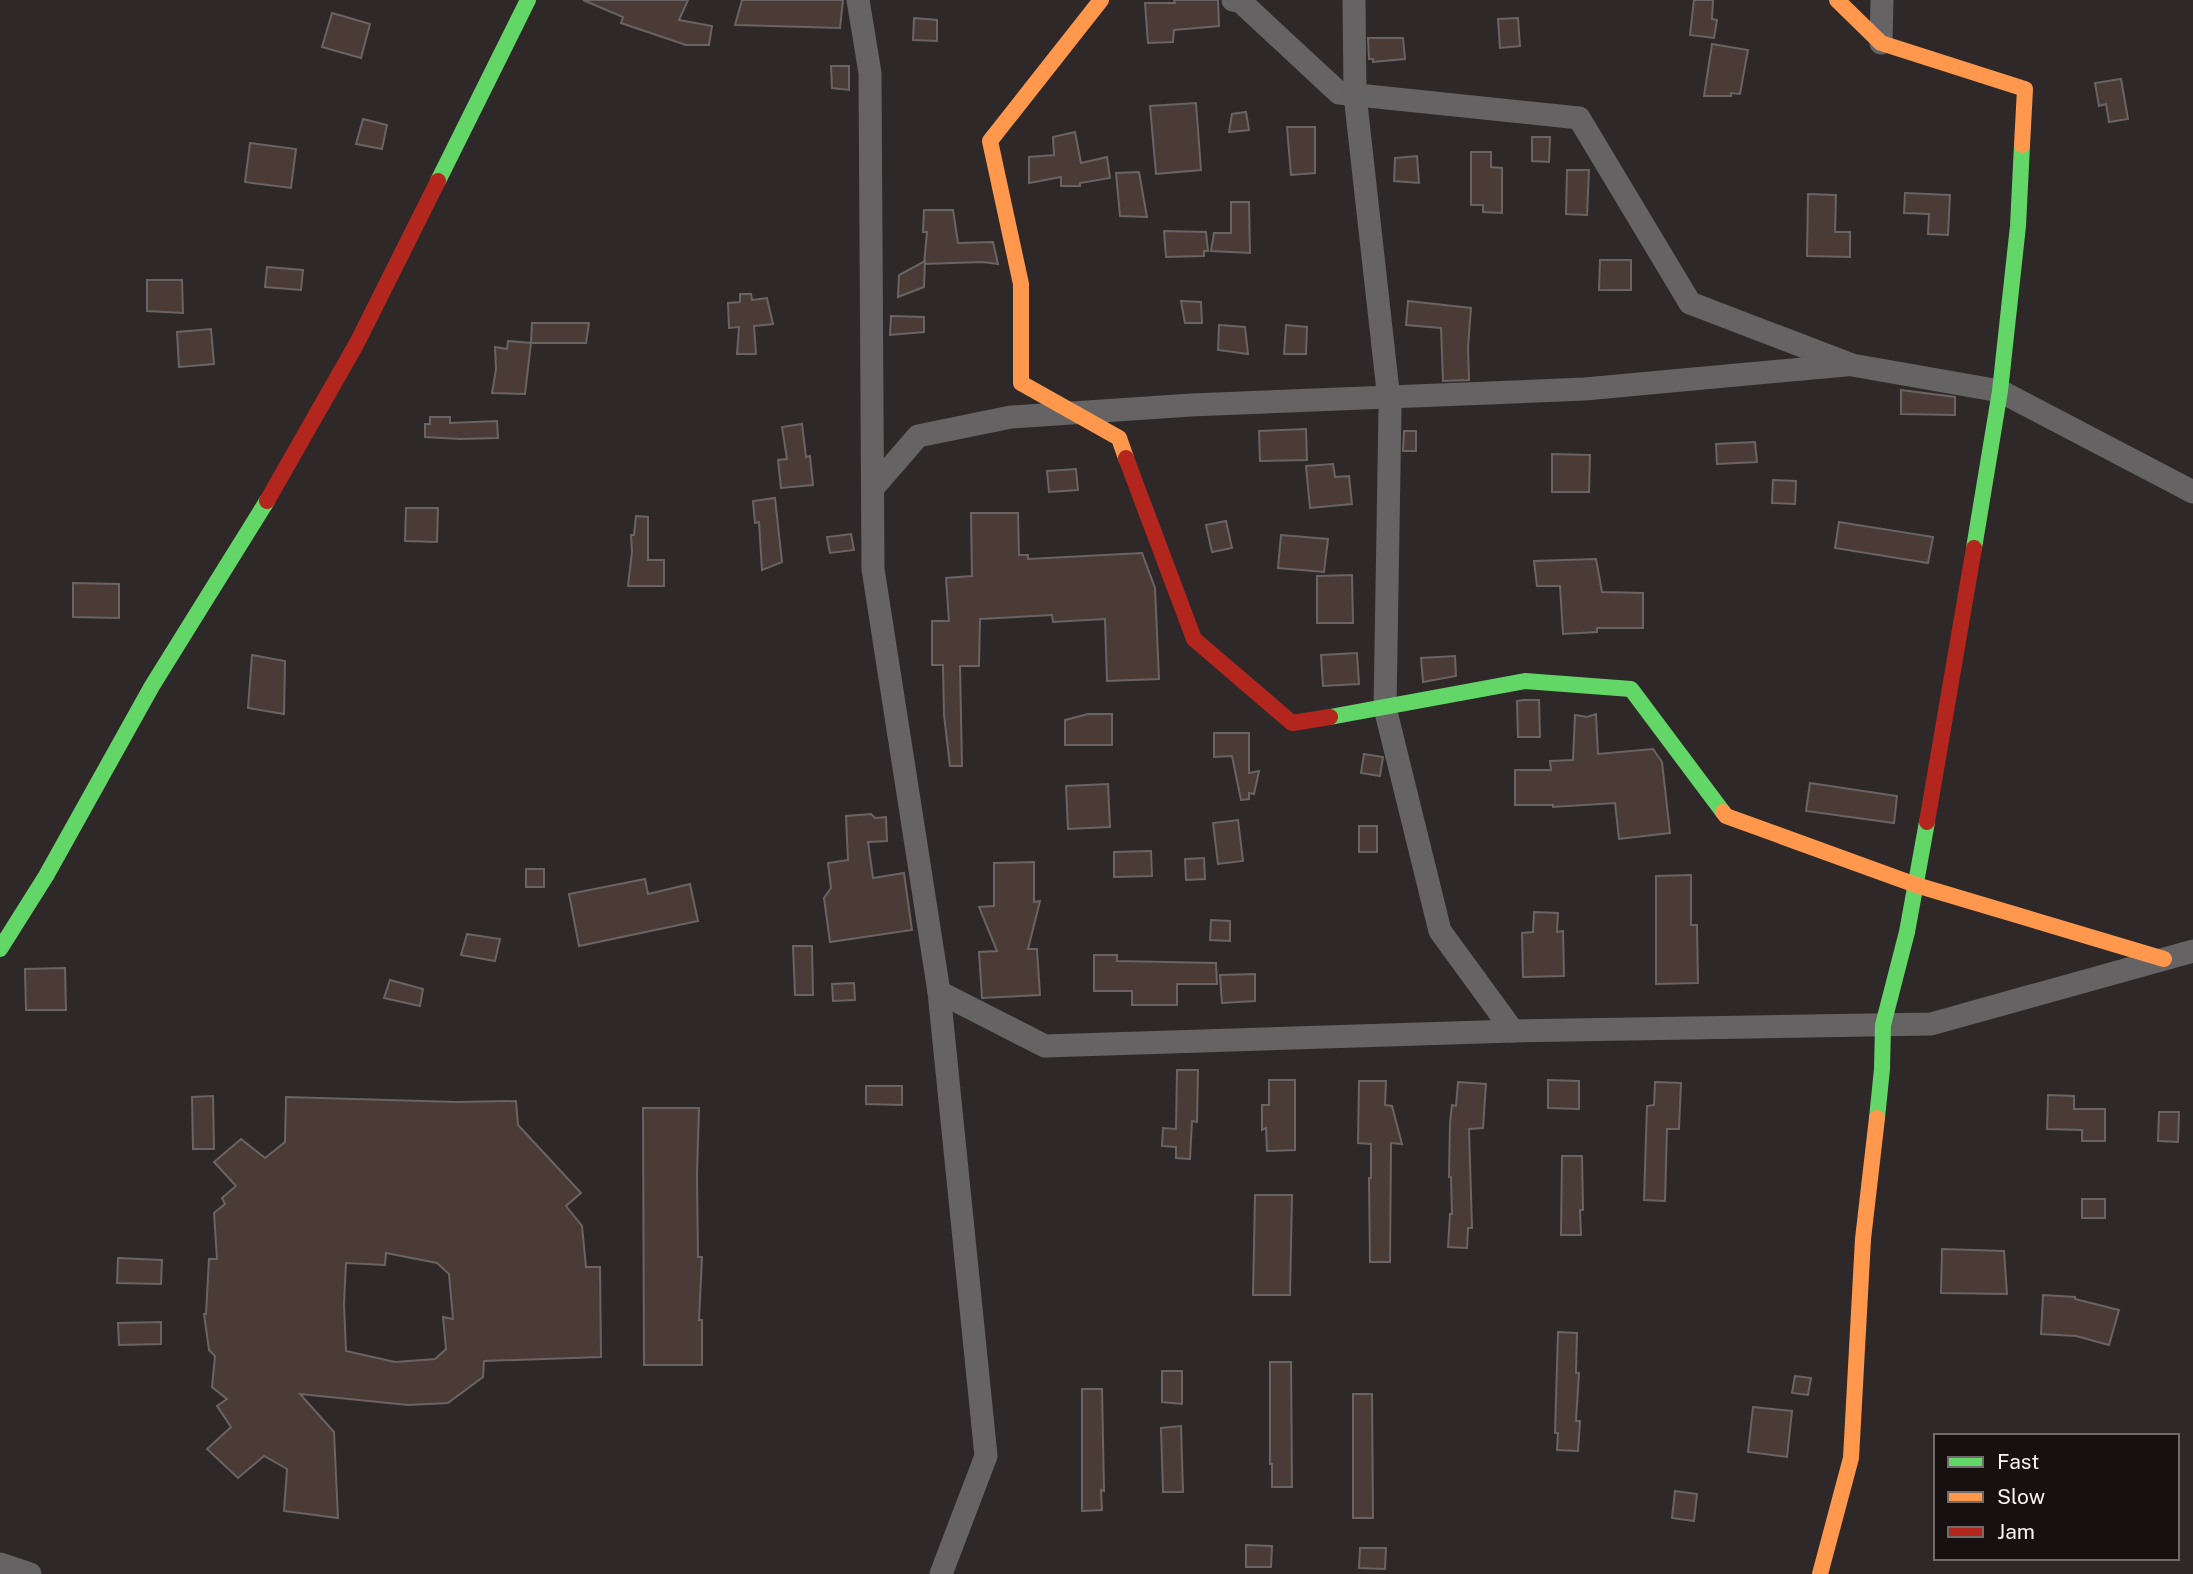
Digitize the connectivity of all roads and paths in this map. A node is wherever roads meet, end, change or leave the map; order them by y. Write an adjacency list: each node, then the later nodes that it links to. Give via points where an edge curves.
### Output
1 (528, 0): 18 (street, via 358,343)
2 (858, 0): 14 (street, via 870,73)
3 (1101, 0): 13 (street, via 990,141 1021,284 1021,383)
4 (1233, 0): 9 (street, via 1240,1 1339,93)
5 (1354, 0): 9 (street)
6 (1837, 0): 8 (street)
7 (1882, 0): 8 (street)
8 (1881, 43): 11 (street, via 2025,89 2018,226)
9 (1355, 95): 10 (street, via 1579,117 1690,303); 12 (street)
10 (1852, 365): 11 (street); 12 (street, via 1585,389)
11 (2000, 391): 15 (street); 17 (street)
12 (1389, 397): 13 (street); 16 (street)
13 (1074, 413): 14 (street, via 1011,417 918,436); 16 (street, via 1119,438 1194,639 1292,723)
14 (873, 488): 21 (street, via 873,569)
15 (2193, 492)
16 (1385, 708): 17 (street, via 1525,681 1631,689 1726,816); 23 (street, via 1440,931)
17 (1916, 885): 20 (street); 22 (street)
18 (0, 949)
19 (2193, 951): 20 (street)
20 (2164, 959): 22 (street, via 1931,1024)
21 (939, 992): 23 (street, via 1045,1046); 26 (street, via 986,1455)
22 (1883, 1025): 23 (street); 27 (street, via 1863,1239 1851,1458)
23 (1513, 1031)
24 (0, 1564): 25 (street)
25 (30, 1574)
26 (941, 1574)
27 (1820, 1574)

